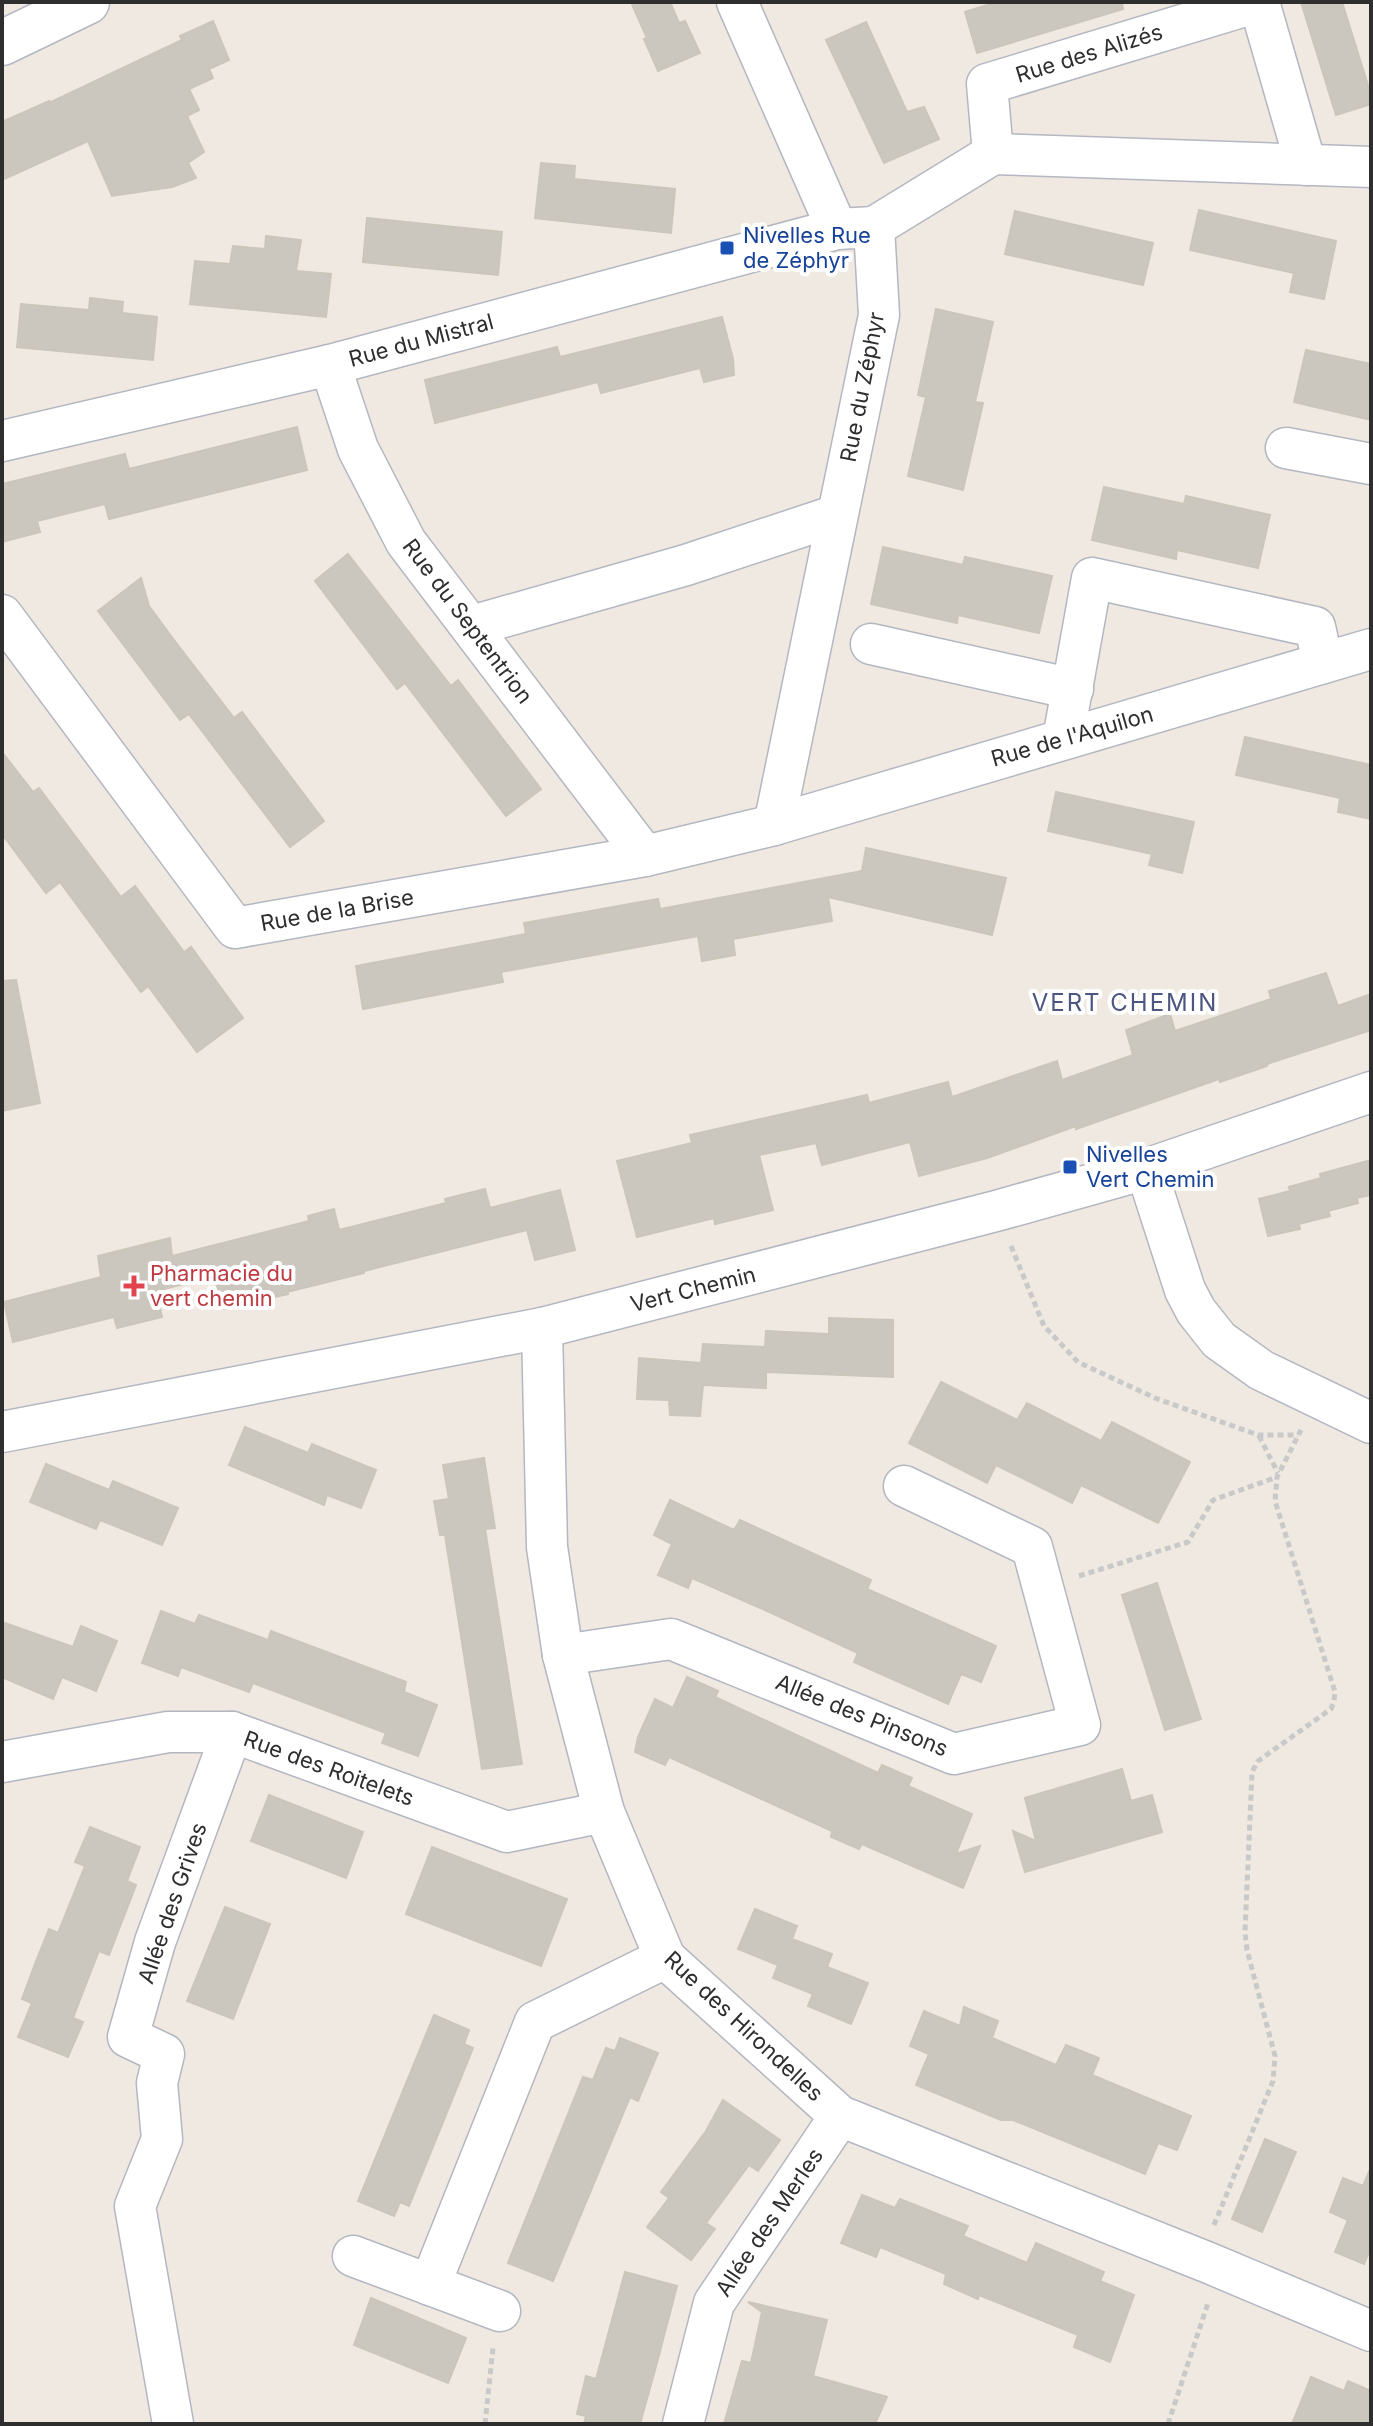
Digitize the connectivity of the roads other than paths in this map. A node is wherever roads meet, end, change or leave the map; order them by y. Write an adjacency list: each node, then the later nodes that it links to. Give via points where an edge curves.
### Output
1 (87, 2): 4 (main road)
2 (737, 2): 8 (street, Rue du Zéphyr)
3 (1258, 2): 5 (street, Rue des Alizés, via 987,84); 6 (street, Rue des Alizés)
4 (2, 43)
5 (993, 154): 6 (street); 8 (street)
6 (1306, 165): 7 (street)
7 (1371, 167)
8 (856, 228): 9 (street, Rue du Mistral); 13 (street, Rue du Zéphyr, via 879,315)
9 (330, 365): 10 (street, Rue du Mistral); 15 (street, Rue du Septentrion, via 358,449 406,542)
10 (2, 441)
11 (1286, 448): 12 (street)
12 (1371, 464)
13 (837, 515): 15 (street); 21 (street, Rue du Zéphyr)
14 (2, 615): 22 (street, Rue de la Brise, via 235,928)
15 (472, 626): 22 (street, Rue du Septentrion)
16 (871, 644): 19 (street)
17 (1371, 649): 18 (street, Rue de l'Aquilon)
18 (1323, 663): 19 (street, via 1315,627 1092,578); 20 (street, Rue de l'Aquilon)
19 (1073, 689): 20 (street)
20 (1063, 739): 21 (street, Rue de l'Aquilon)
21 (774, 825): 22 (street, Rue de la Brise)
22 (645, 856)
23 (1371, 1092): 24 (street, Vert Chemin)
24 (1146, 1169): 25 (street, Vert Chemin); 26 (street, via 1185,1290 1219,1340 1261,1370)
25 (542, 1328): 27 (street, Vert Chemin); 29 (street, Rue des Hirondelles, via 547,1547)
26 (1371, 1423)
27 (2, 1432)
28 (904, 1486): 29 (street, Allée des Pinsons, via 1032,1547 1080,1725 954,1754 671,1639)
29 (563, 1655): 32 (street, Rue des Hirondelles)
30 (232, 1732): 31 (street, Rue des Roitelets, via 168,1732); 32 (street, Rue des Roitelets, via 507,1832); 39 (street, Allée des Grives, via 155,1942 128,2037 164,2054 157,2083 162,2139 135,2206)
31 (2, 1762)
32 (604, 1812): 33 (street, Rue des Hirondelles)
33 (665, 1958): 34 (street, Rue des Hirondelles); 36 (street, via 535,2022)
34 (840, 2116): 38 (street, Rue des Hirondelles); 40 (street, Allée des Merles, via 714,2303)
35 (353, 2256): 36 (street)
36 (430, 2285): 37 (street)
37 (500, 2311)
38 (1371, 2331)
39 (173, 2424)
40 (683, 2424)

